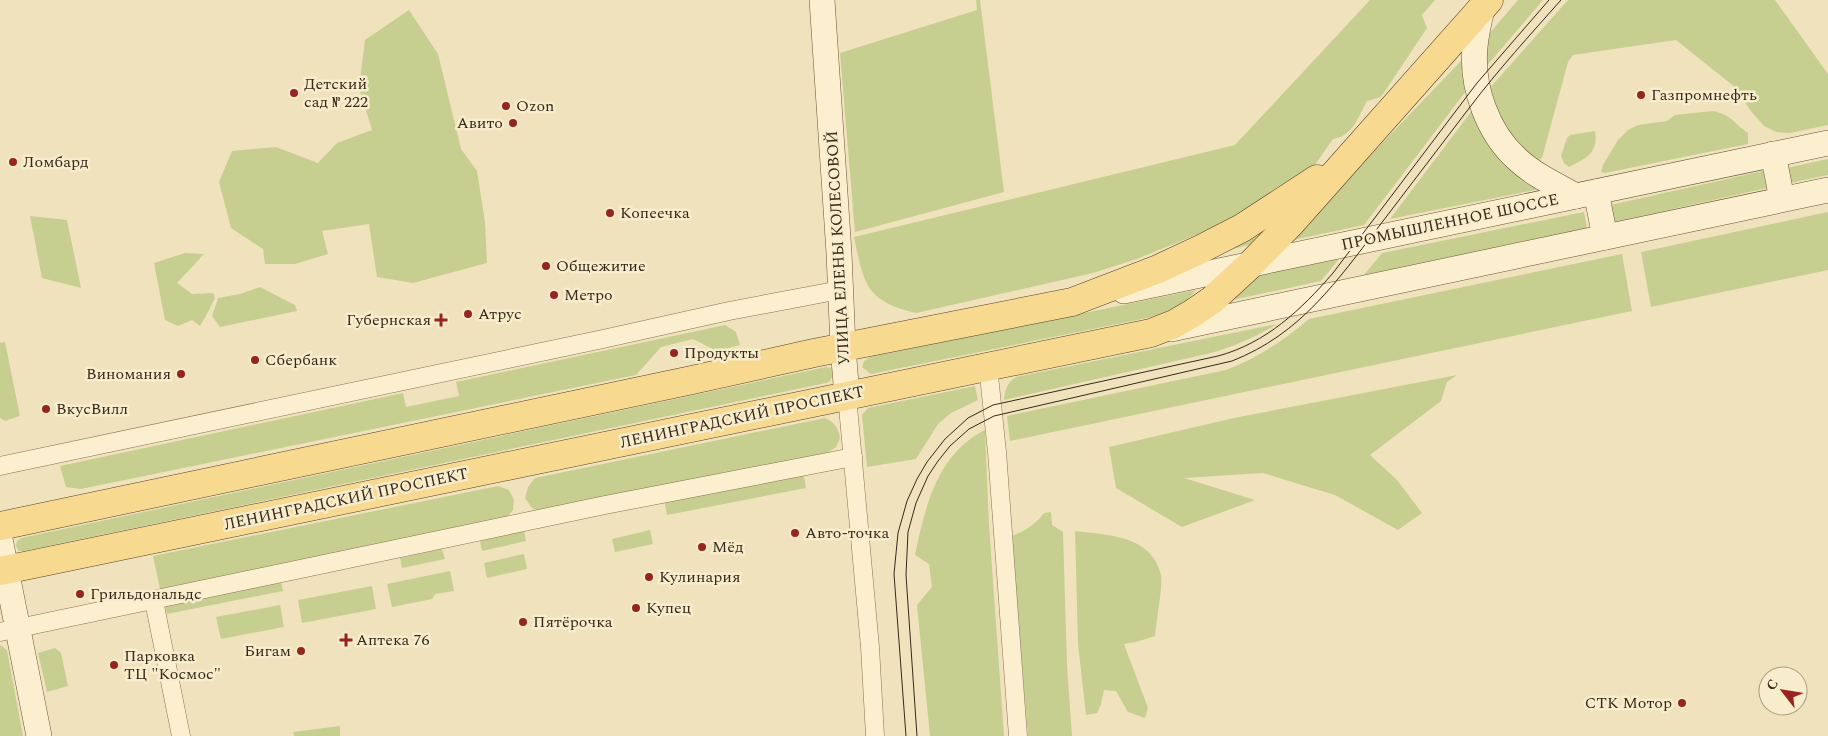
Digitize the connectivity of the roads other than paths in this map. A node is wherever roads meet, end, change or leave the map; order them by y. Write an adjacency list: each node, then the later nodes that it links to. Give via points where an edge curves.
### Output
1 (822, 0): 11 (main road, УЛИЦА ЕЛЕНЫ КОЛЕСОВОЙ)
2 (1486, 4): 3 (main road, ЛЕНИНГРАДСКИЙ ПРОСПЕКТ); 7 (main road, via 1475,40 1475,66 1482,104 1490,124 1529,169)
3 (1399, 104): 10 (main road, ЛЕНИНГРАДСКИЙ ПРОСПЕКТ); 12 (main road, ЛЕНИНГРАДСКИЙ ПРОСПЕКТ, via 1316,180 1249,224 1158,269)
4 (1828, 143): 5 (main road, ПРОМЫШЛЕННОЕ ШОССЕ)
5 (1773, 154): 7 (main road, ПРОМЫШЛЕННОЕ ШОССЕ); 8 (main road)
6 (1828, 190): 8 (main road)
7 (1586, 194): 9 (main road); 10 (main road, ПРОМЫШЛЕННОЕ ШОССЕ)
8 (1782, 199): 9 (main road)
9 (1605, 237): 13 (main road)
10 (1250, 265): 12 (main road, ПРОМЫШЛЕННОЕ ШОССЕ); 13 (main road, ЛЕНИНГРАДСКИЙ ПРОСПЕКТ, via 1212,300 1174,324)
11 (840, 290): 14 (main road, УЛИЦА ЕЛЕНЫ КОЛЕСОВОЙ); 18 (street)
12 (1072, 302): 14 (main road, ЛЕНИНГРАДСКИЙ ПРОСПЕКТ)
13 (1151, 333): 15 (main road, ЛЕНИНГРАДСКИЙ ПРОСПЕКТ)
14 (843, 347): 16 (main road, УЛИЦА ЕЛЕНЫ КОЛЕСОВОЙ); 19 (main road, ЛЕНИНГРАДСКИЙ ПРОСПЕКТ)
15 (988, 366): 16 (main road, ЛЕНИНГРАДСКИЙ ПРОСПЕКТ); 27 (street)
16 (848, 396): 17 (street, УЛИЦА ЕЛЕНЫ КОЛЕСОВОЙ); 21 (main road, ЛЕНИНГРАДСКИЙ ПРОСПЕКТ)
17 (853, 457): 22 (street, via 605,505); 26 (street, УЛИЦА ЕЛЕНЫ КОЛЕСОВОЙ)
18 (0, 466)
19 (0, 526)
20 (0, 538): 21 (main road)
21 (3, 570): 23 (main road)
22 (154, 601): 23 (street); 25 (street)
23 (9, 630): 24 (main road)
24 (39, 736)
25 (181, 736)
26 (875, 736)
27 (1018, 736)

